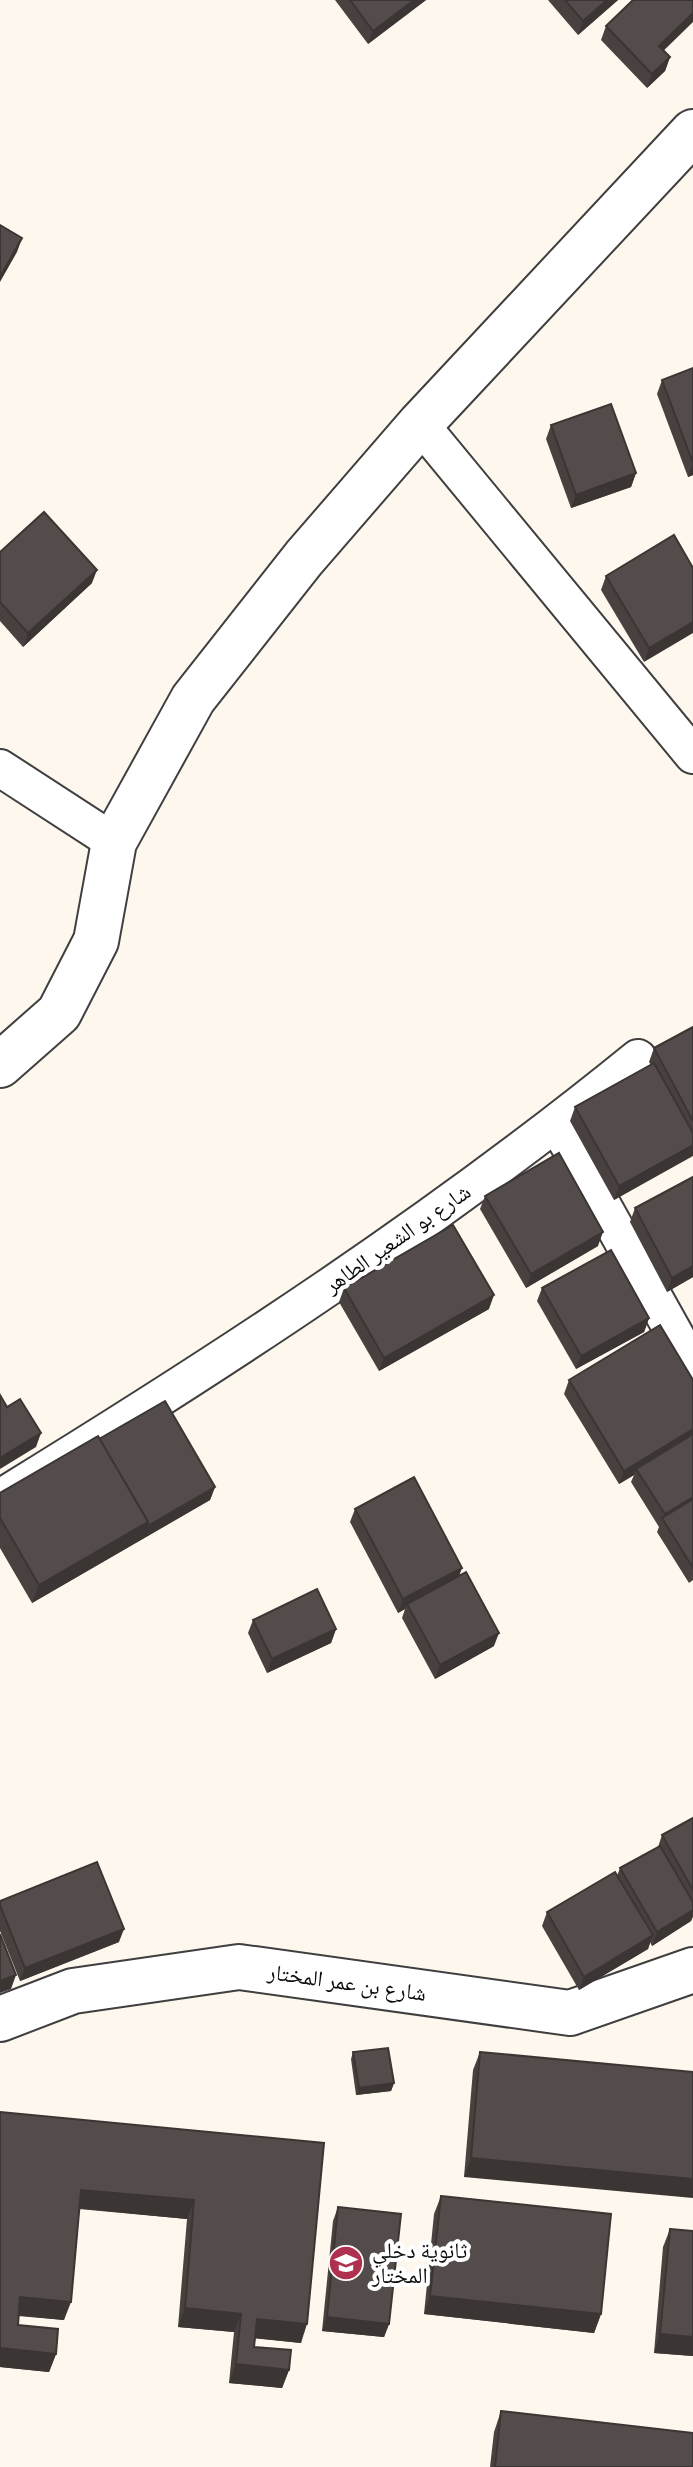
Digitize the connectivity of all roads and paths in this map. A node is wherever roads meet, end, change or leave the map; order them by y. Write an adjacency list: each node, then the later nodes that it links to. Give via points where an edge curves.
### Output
1 (693, 132): 2 (street)
2 (420, 424): 3 (street); 5 (street, via 304,558 193,699)
3 (693, 755)
4 (0, 768): 5 (street)
5 (114, 842): 7 (street, via 96,941 59,1013)
6 (638, 1058): 8 (street, شارع بو الشعير الطاهر)
7 (0, 1065)
8 (557, 1124): 9 (street); 10 (street, شارع بو الشعير الطاهر, via 178,1388)
9 (693, 1367)
10 (0, 1498)
11 (693, 1970): 12 (street, شارع بن عمر المختار, via 570,2013 239,1967 73,1991)
12 (0, 2019)

